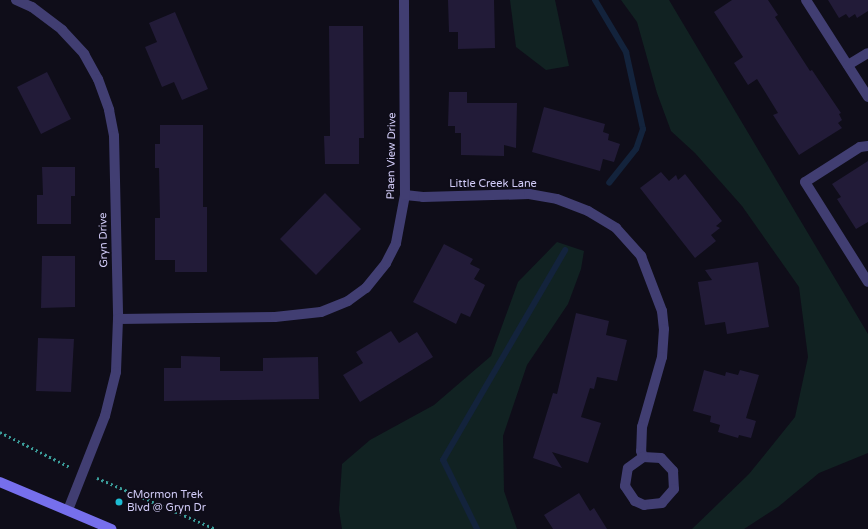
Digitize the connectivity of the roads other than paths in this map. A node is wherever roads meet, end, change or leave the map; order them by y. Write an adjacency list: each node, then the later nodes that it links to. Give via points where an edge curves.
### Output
1 (16, 0): 10 (street, Gryn Drive, via 32,8 62,30 84,54 98,79 109,110 114,136)
2 (404, 0): 8 (street, Plaen View Drive)
3 (806, 0): 5 (street)
4 (868, 53): 5 (street)
5 (848, 66): 6 (street)
6 (868, 97)
7 (868, 146): 9 (street, via 860,147 805,182)
8 (405, 195): 10 (street, Plaen View Drive, via 400,227 386,263 366,288 348,301 322,312 275,317); 11 (street, Little Creek Lane, via 423,197 529,194 557,199 588,211 616,228 642,256 662,311 664,329 662,357 642,427)
9 (868, 282)
10 (118, 319): 13 (street, Gryn Drive, via 116,372 112,397)
11 (642, 457): 11 (street, via 628,468 626,486 635,501 644,505 662,503 674,489 673,471 661,458)
12 (0, 482): 13 (main road)
13 (68, 510): 14 (main road)
14 (111, 529)

